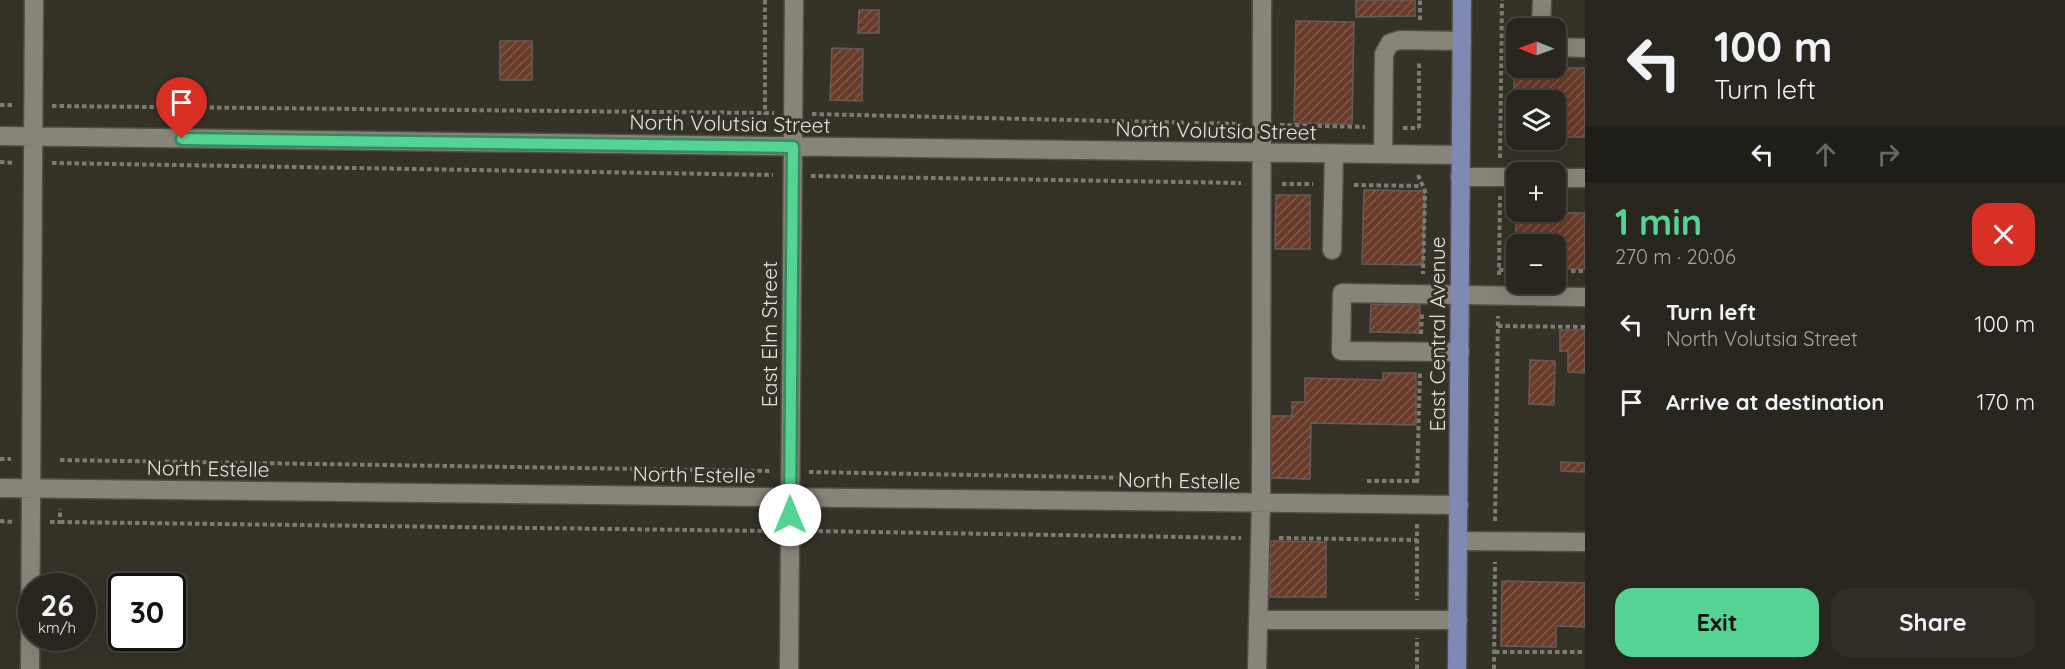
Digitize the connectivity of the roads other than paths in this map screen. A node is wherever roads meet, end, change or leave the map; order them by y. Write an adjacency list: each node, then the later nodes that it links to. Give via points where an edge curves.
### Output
1 (34, 0): 11 (street)
2 (794, 0): 12 (street, East Elm Street)
3 (1262, 0): 13 (street)
4 (1462, 0): 7 (main road, East Central Avenue)
5 (1542, 0): 6 (street)
6 (1541, 18)
7 (1462, 41): 15 (street, via 1390,43 1384,54); 16 (main road, East Central Avenue)
8 (1566, 48): 9 (street)
9 (1585, 48)
10 (0, 136): 11 (street, North Volutsia Street)
11 (33, 137): 12 (street, North Volutsia Street); 26 (street)
12 (793, 147): 13 (street, North Volutsia Street); 27 (street, East Elm Street)
13 (1261, 153): 14 (street, North Volutsia Street); 28 (street)
14 (1334, 154): 15 (street, North Volutsia Street); 21 (street)
15 (1383, 154): 16 (street, North Volutsia Street)
16 (1460, 155): 17 (main road, East Central Avenue)
17 (1460, 177): 18 (street); 22 (main road, East Central Avenue)
18 (1506, 177)
19 (1566, 178): 20 (street)
20 (1585, 178)
21 (1332, 250)
22 (1460, 294): 23 (street); 24 (main road, East Central Avenue); 24 (street, via 1342,293 1341,351)
23 (1585, 297)
24 (1460, 352): 29 (main road, East Central Avenue)
25 (0, 488): 26 (street, North Estelle)
26 (31, 489): 27 (street, North Estelle); 34 (street)
27 (790, 498): 28 (street, North Estelle); 35 (street, East Elm Street)
28 (1261, 503): 29 (street, North Estelle); 32 (street)
29 (1459, 505): 30 (main road, East Central Avenue)
30 (1458, 541): 31 (street); 33 (main road, East Central Avenue)
31 (1585, 542)
32 (1258, 620): 33 (street); 36 (street)
33 (1458, 620): 37 (main road, East Central Avenue)
34 (30, 669)
35 (789, 669)
36 (1257, 669)
37 (1457, 669)

